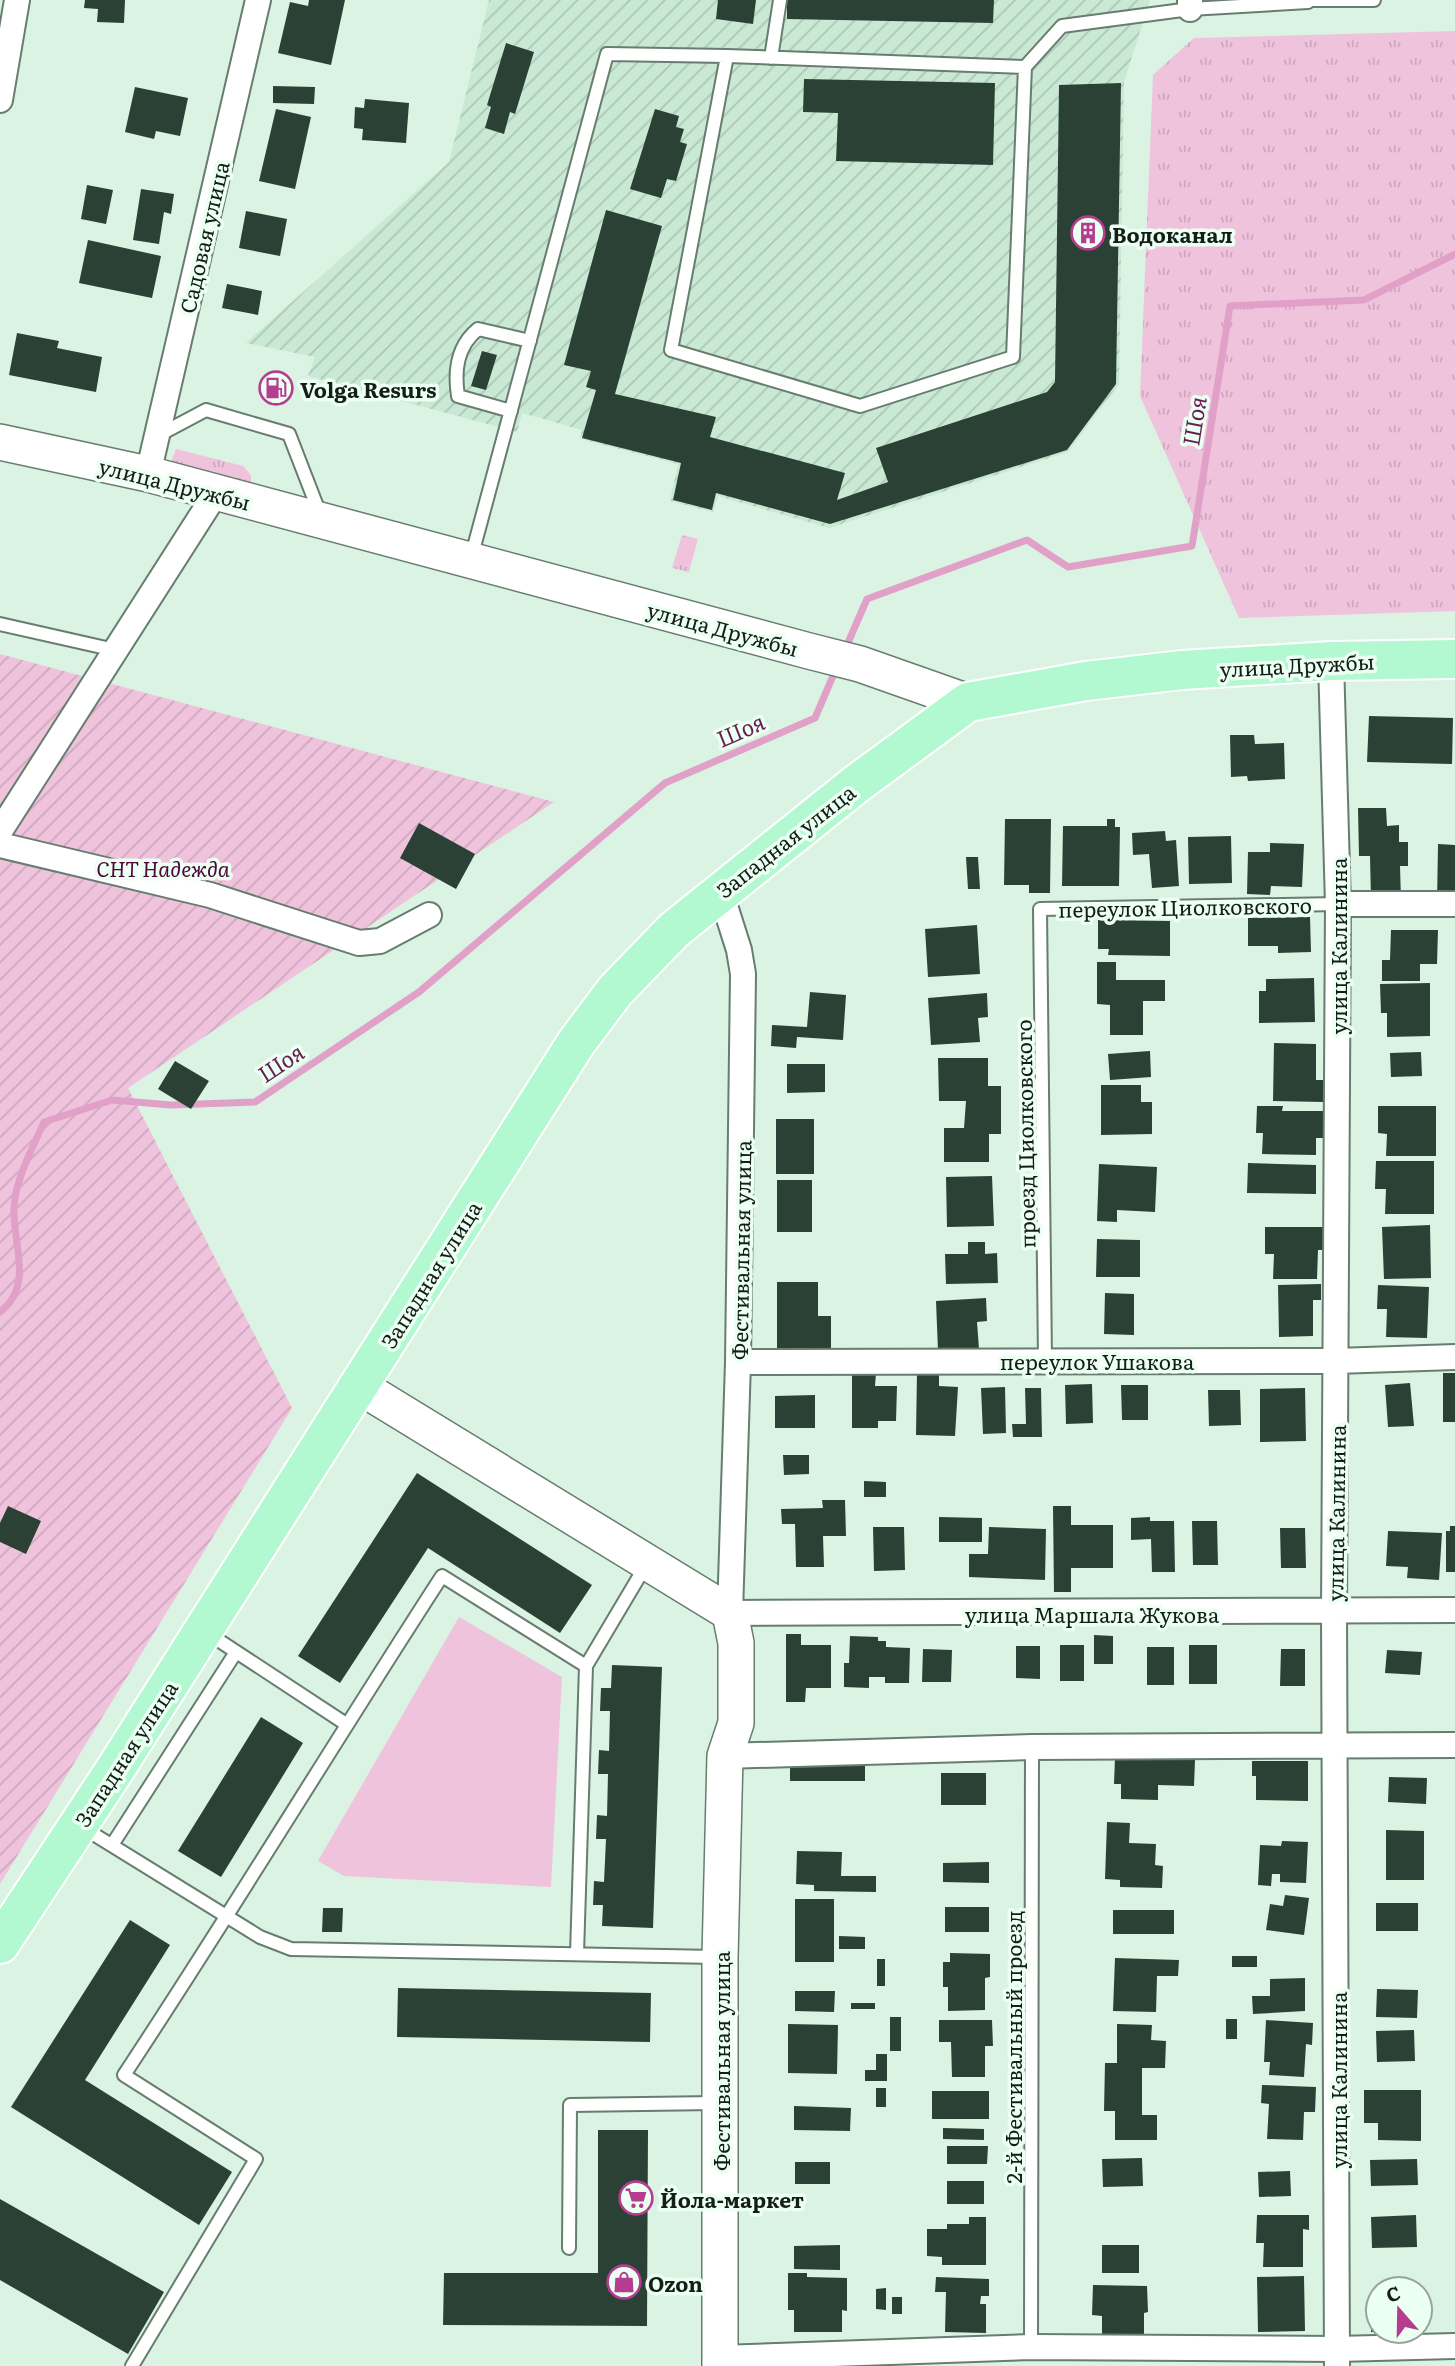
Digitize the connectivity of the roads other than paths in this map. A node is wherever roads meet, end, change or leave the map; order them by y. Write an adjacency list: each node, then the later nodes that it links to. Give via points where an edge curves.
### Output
1 (17, 0): 7 (street)
2 (258, 0): 14 (street, Садовая улица)
3 (779, 0): 9 (lane)
4 (1374, 0): 5 (lane)
5 (1308, 1): 6 (lane)
6 (1190, 4): 10 (lane, via 1062,26)
7 (5, 47): 11 (street)
8 (727, 56): 9 (lane); 10 (lane, via 671,350 860,406 1013,357); 12 (lane, via 607,54)
9 (771, 58): 10 (lane)
10 (1025, 67)
11 (0, 100)
12 (530, 341): 13 (lane); 13 (lane, via 478,329 464,341 455,377 457,396)
13 (511, 411): 19 (lane)
14 (157, 437): 16 (street, Садовая улица); 18 (lane, via 206,410 289,434)
15 (0, 442): 16 (street, улица Дружбы)
16 (148, 474): 17 (street, улица Дружбы)
17 (216, 493): 18 (street, улица Дружбы); 21 (street)
18 (323, 521): 19 (street, улица Дружбы)
19 (470, 561): 24 (street, улица Дружбы, via 860,664)
20 (0, 624): 21 (lane)
21 (115, 650): 25 (street)
22 (1455, 659): 23 (main road, улица Дружбы)
23 (1331, 661): 24 (main road, улица Дружбы, via 1182,670); 28 (street, улица Калинина)
24 (968, 702): 27 (main road, Западная улица)
25 (0, 831)
26 (0, 845): 31 (street, via 210,895 359,943 380,941)
27 (720, 890): 35 (street, Фестивальная улица, via 743,974); 36 (main road, Западная улица, via 644,959 576,1043)
28 (1338, 904): 29 (street, переулок Циолковского); 30 (lane, переулок Циолковского); 34 (street, улица Калинина)
29 (1455, 904)
30 (1040, 908): 33 (lane, проезд Циолковского)
31 (429, 915)
32 (1455, 1357): 34 (street, переулок Ушакова)
33 (1045, 1360): 34 (street, переулок Ушакова); 35 (street, переулок Ушакова)
34 (1336, 1361): 40 (street, улица Калинина)
35 (738, 1362): 39 (street, Фестивальная улица)
36 (359, 1386): 37 (street); 41 (main road, Западная улица)
37 (647, 1564): 39 (street); 43 (lane)
38 (1455, 1610): 40 (street, улица Маршала Жукова)
39 (730, 1613): 40 (street, улица Маршала Жукова); 48 (street, Фестивальная улица, via 714,1645 712,1724)
40 (1334, 1613): 45 (street, улица Калинина)
41 (204, 1630): 42 (lane); 49 (main road, Западная улица)
42 (236, 1652): 44 (lane); 50 (lane)
43 (586, 1666): 44 (lane, via 442,1576); 53 (lane)
44 (346, 1724): 51 (lane)
45 (1336, 1745): 46 (street); 47 (street); 59 (street, улица Калинина)
46 (1455, 1745)
47 (1032, 1746): 48 (street); 58 (lane, 2-й Фестивальный проезд)
48 (725, 1756): 54 (street, Фестивальная улица)
49 (79, 1825): 50 (lane); 52 (main road, Западная улица)
50 (112, 1845): 51 (lane)
51 (228, 1916): 53 (lane, via 260,1937 291,1949); 61 (lane, via 124,2075 256,2159)
52 (0, 1944)
53 (577, 1954): 54 (lane)
54 (720, 1957): 55 (street, Фестивальная улица)
55 (720, 2102): 56 (lane, via 570,2105); 60 (street, Фестивальная улица)
56 (569, 2248)
57 (1455, 2346): 59 (street)
58 (1031, 2347): 59 (street); 60 (street)
59 (1337, 2357)
60 (720, 2362)
61 (132, 2366)

